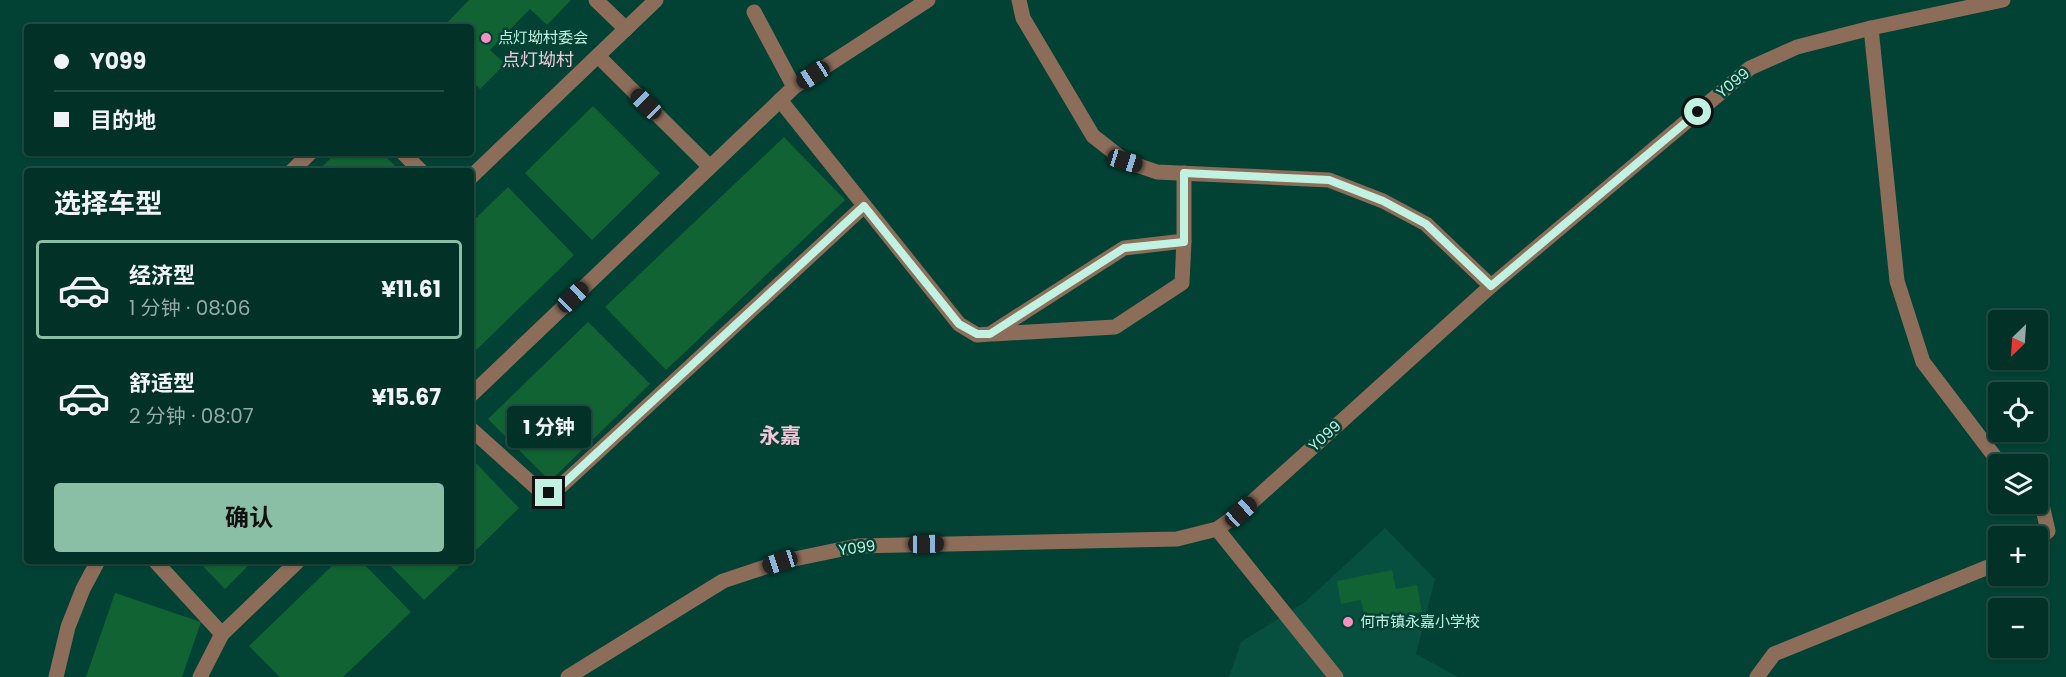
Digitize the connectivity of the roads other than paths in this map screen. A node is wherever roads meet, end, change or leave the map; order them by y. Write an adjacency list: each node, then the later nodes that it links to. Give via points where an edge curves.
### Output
1 (596, 0): 8 (street)
2 (656, 0): 8 (street)
3 (928, 0): 10 (street)
4 (1019, 0): 17 (street, via 1023,18 1093,136 1125,161 1157,171)
5 (2003, 0): 7 (street, Y099)
6 (754, 12): 10 (street)
7 (1871, 28): 21 (street, Y099, via 1797,47 1750,69); 25 (street, via 1897,281 1923,362)
8 (626, 29): 9 (street)
9 (598, 56): 14 (street); 18 (street)
10 (794, 87): 11 (street)
11 (780, 100): 14 (street); 19 (street)
12 (307, 156): 15 (street)
13 (406, 156): 16 (street)
14 (710, 167): 23 (street)
15 (295, 168)
16 (418, 168)
17 (1184, 173): 20 (street); 21 (street, via 1329,180 1383,201 1426,224)
18 (474, 174)
19 (864, 206): 22 (street, via 959,324 977,334); 24 (street, via 549,493 540,491)
20 (1184, 242): 22 (street, via 1124,248); 22 (street, via 1182,283 1115,327)
21 (1491, 286): 26 (street, Y099, via 1241,512)
22 (990, 334)
23 (474, 392)
24 (474, 432)
25 (1993, 454)
26 (1217, 529): 34 (street, Y099, via 1177,539 858,546 780,562 723,580); 35 (street)
27 (96, 564): 33 (street, via 68,627)
28 (158, 564): 31 (street)
29 (295, 564): 31 (street)
30 (1988, 567): 36 (street, via 1774,654)
31 (222, 634): 32 (street)
32 (203, 675)
33 (56, 677)
34 (568, 677)
35 (1336, 677)
36 (1757, 677)

